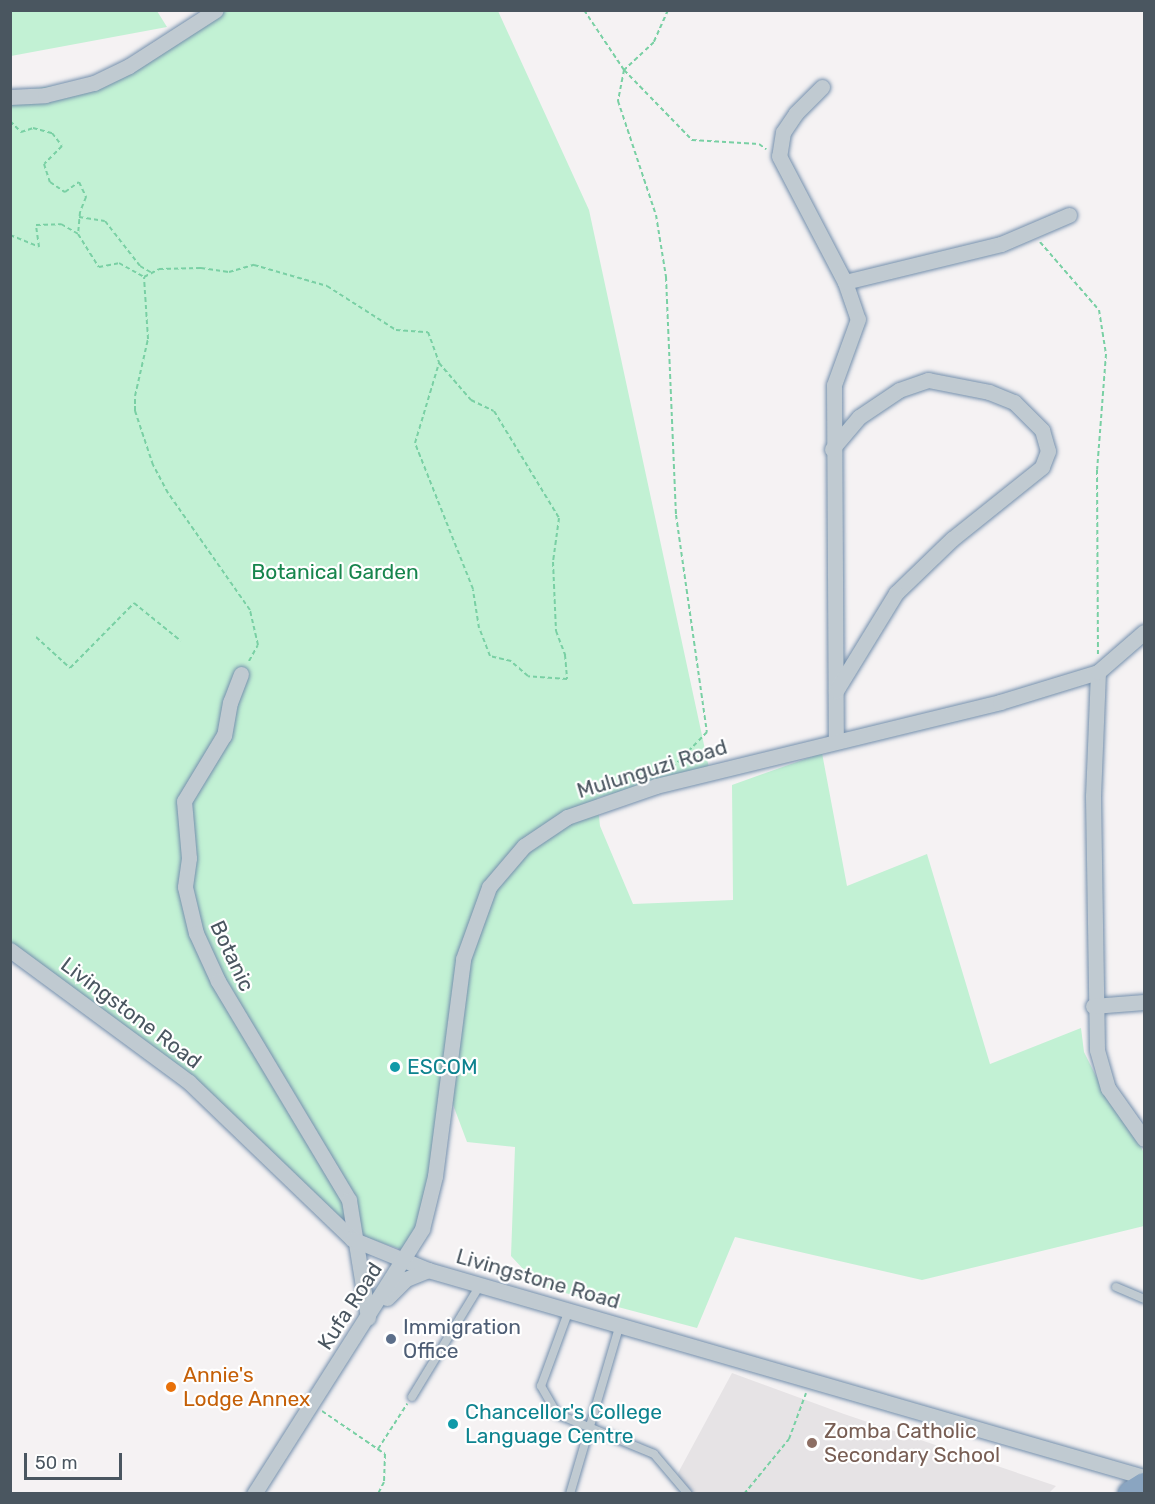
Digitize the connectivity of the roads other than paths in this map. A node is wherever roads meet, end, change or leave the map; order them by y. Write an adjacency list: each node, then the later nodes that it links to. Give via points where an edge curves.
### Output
1 (216, 10): 3 (street, via 129,66 94,82 45,95)
2 (822, 87): 5 (street, via 783,132 779,156)
3 (10, 98)
4 (1070, 215): 5 (street, via 960,256)
5 (845, 282): 6 (street, via 858,319 837,370)
6 (832, 449): 10 (street); 10 (street, via 859,417 899,390 928,380 989,392 1014,402 1042,430 1048,451 1042,467 952,538 896,593)
7 (1144, 632): 8 (street, Mulunguzi Road)
8 (1098, 672): 11 (street, Mulunguzi Road, via 1000,702); 14 (street, via 1093,796)
9 (241, 674): 16 (street, Botanic, via 230,702 224,735 184,801 189,858 185,887 196,933 218,981 349,1200)
10 (836, 691): 11 (street)
11 (836, 741): 17 (street, Mulunguzi Road, via 600,803 553,826 524,846 489,887 463,959 430,1204 422,1229)
12 (10, 950): 16 (street, Livingstone Road, via 189,1082)
13 (1144, 1002): 14 (street)
14 (1093, 1006): 15 (street, via 1104,1079)
15 (1144, 1139)
16 (352, 1239): 17 (street, Livingstone Road); 23 (street, Botanic)
17 (403, 1262): 18 (street, Livingstone Road); 23 (street, Kufa Road)
18 (428, 1269): 19 (street, Livingstone Road); 23 (street, via 406,1279)
19 (480, 1285): 22 (street, Livingstone Road); 25 (lane)
20 (1116, 1287): 21 (lane)
21 (1144, 1299)
22 (569, 1310): 24 (street, Livingstone Road); 26 (lane, via 541,1386 557,1414)
23 (368, 1317): 29 (street, Kufa Road)
24 (620, 1324): 26 (lane); 27 (street, Livingstone Road)
25 (412, 1397)
26 (590, 1427): 30 (lane); 31 (lane, via 654,1454)
27 (1144, 1476)
28 (1144, 1486): 32 (highway)
29 (254, 1494)
30 (570, 1494)
31 (688, 1494)
32 (1131, 1494)

